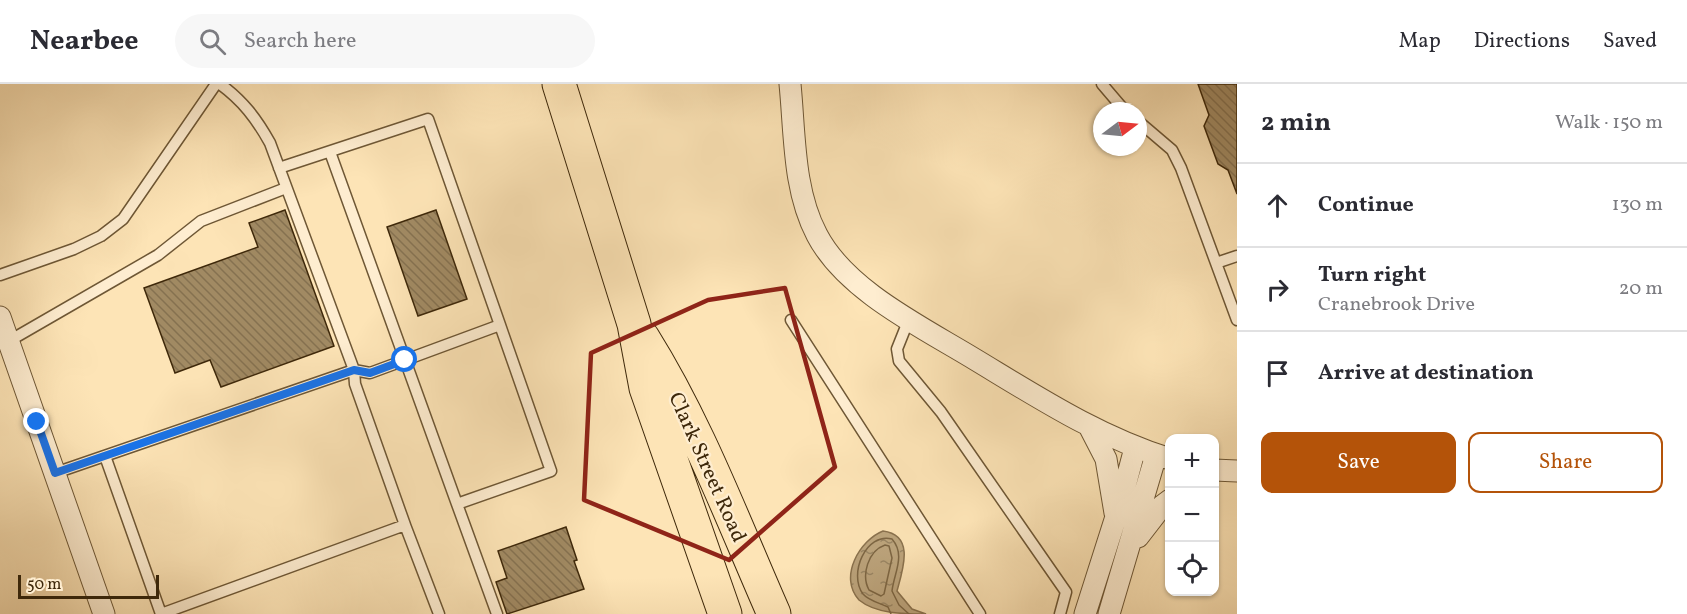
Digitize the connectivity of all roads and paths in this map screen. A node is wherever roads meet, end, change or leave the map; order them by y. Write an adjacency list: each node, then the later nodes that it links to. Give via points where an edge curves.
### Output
1 (218, 84): 8 (lane, via 240,99 256,118); 12 (lane, via 123,219 101,236 74,249)
2 (559, 84): 17 (highway, Clark Street Road)
3 (790, 84): 14 (street, via 799,175 806,210 818,237 847,274)
4 (1102, 84): 5 (lane)
5 (1117, 102)
6 (1147, 129): 11 (lane, via 1172,150)
7 (330, 152): 8 (lane); 18 (lane, via 428,119); 20 (lane)
8 (279, 168): 9 (lane)
9 (286, 188): 19 (lane, via 201,221 158,255); 21 (lane)
10 (1237, 256): 11 (lane)
11 (1216, 263): 16 (lane)
12 (0, 275)
13 (0, 316): 19 (street)
14 (909, 319): 22 (street); 38 (lane, via 897,349 899,361 941,412 1066,592)
15 (791, 320): 37 (lane)
16 (1237, 320)
17 (634, 324): 35 (highway, Clark Street Road, via 646,388); 36 (highway, Clark Street Road, via 686,414)
18 (500, 325): 20 (lane); 27 (lane, via 551,471)
19 (9, 341): 26 (street)
20 (405, 360): 21 (lane, via 370,373); 27 (lane)
21 (354, 370): 24 (lane); 30 (lane, via 355,384)
22 (1090, 428): 23 (street); 29 (street, via 1106,459)
23 (1135, 448): 25 (street); 29 (street)
24 (105, 456): 26 (lane); 30 (lane, via 161,614)
25 (1163, 457): 31 (street)
26 (55, 473): 32 (street)
27 (457, 504): 34 (lane)
28 (1165, 505): 31 (street, via 1144,526)
29 (1115, 520): 39 (street)
30 (405, 525): 33 (lane)
31 (1127, 556): 40 (street)
32 (104, 614)
33 (439, 614)
34 (496, 614)
35 (725, 614)
36 (774, 614)
37 (980, 614)
38 (1060, 614)
39 (1085, 614)
40 (1109, 614)

